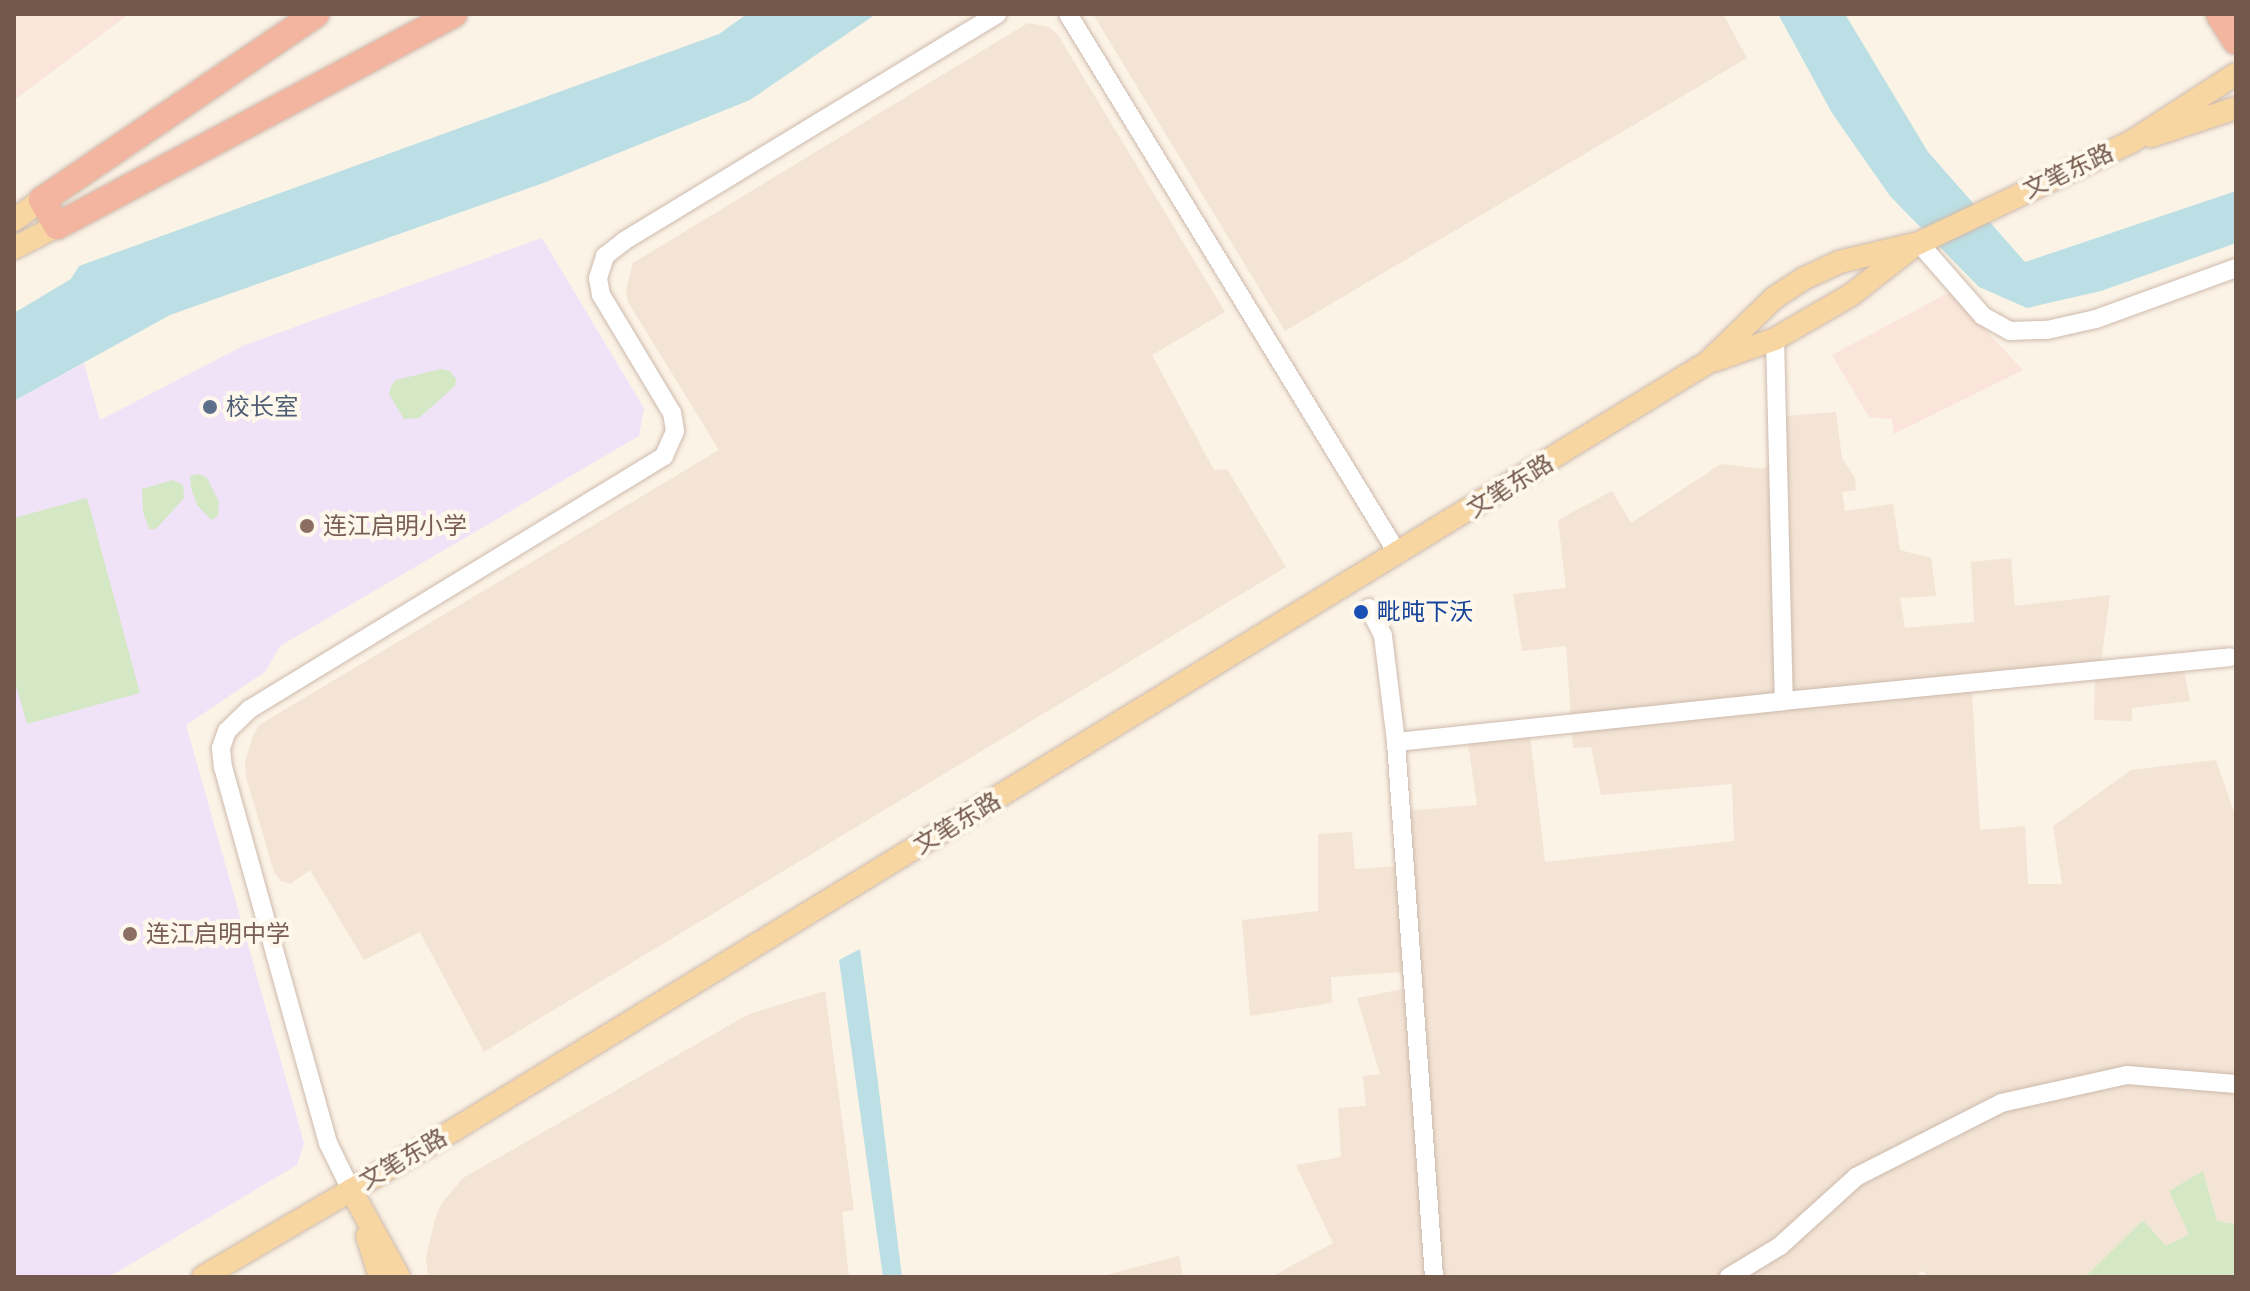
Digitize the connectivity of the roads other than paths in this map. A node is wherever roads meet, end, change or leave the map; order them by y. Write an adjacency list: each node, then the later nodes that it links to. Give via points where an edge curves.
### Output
1 (316, 14): 10 (highway)
2 (454, 14): 12 (highway)
3 (997, 14): 24 (street, via 605,256 598,278 601,295 672,413 675,431 664,456 264,700 227,731 221,748 223,768 328,1143)
4 (1068, 14): 18 (street)
5 (2219, 14): 6 (highway)
6 (2236, 41)
7 (2236, 74): 9 (main road, 文笔东路)
8 (2236, 108): 9 (main road, 文笔东路)
9 (2131, 142): 13 (main road, 文笔东路)
10 (42, 200): 11 (main road); 12 (highway)
11 (14, 220)
12 (57, 226): 14 (main road)
13 (1919, 243): 15 (street, via 1983,316 2010,331 2047,330 2096,319); 16 (main road, 文笔东路, via 1851,295); 17 (main road, 文笔东路, via 1839,262 1805,278 1774,298)
14 (14, 248)
15 (2236, 268)
16 (1775, 339): 17 (main road, 文笔东路); 21 (street)
17 (1707, 363): 18 (main road, 文笔东路)
18 (1398, 554): 24 (main road, 文笔东路)
19 (1369, 608): 22 (street, via 1383,636)
20 (2230, 657): 21 (street)
21 (1784, 701): 22 (street)
22 (1396, 742): 28 (street)
23 (2236, 1084): 29 (street, via 2127,1075 2001,1103 1856,1177 1780,1246)
24 (351, 1190): 25 (main road, 文笔东路); 26 (main road); 27 (main road)
25 (203, 1277)
26 (380, 1277)
27 (399, 1277)
28 (1434, 1277)
29 (1729, 1277)

